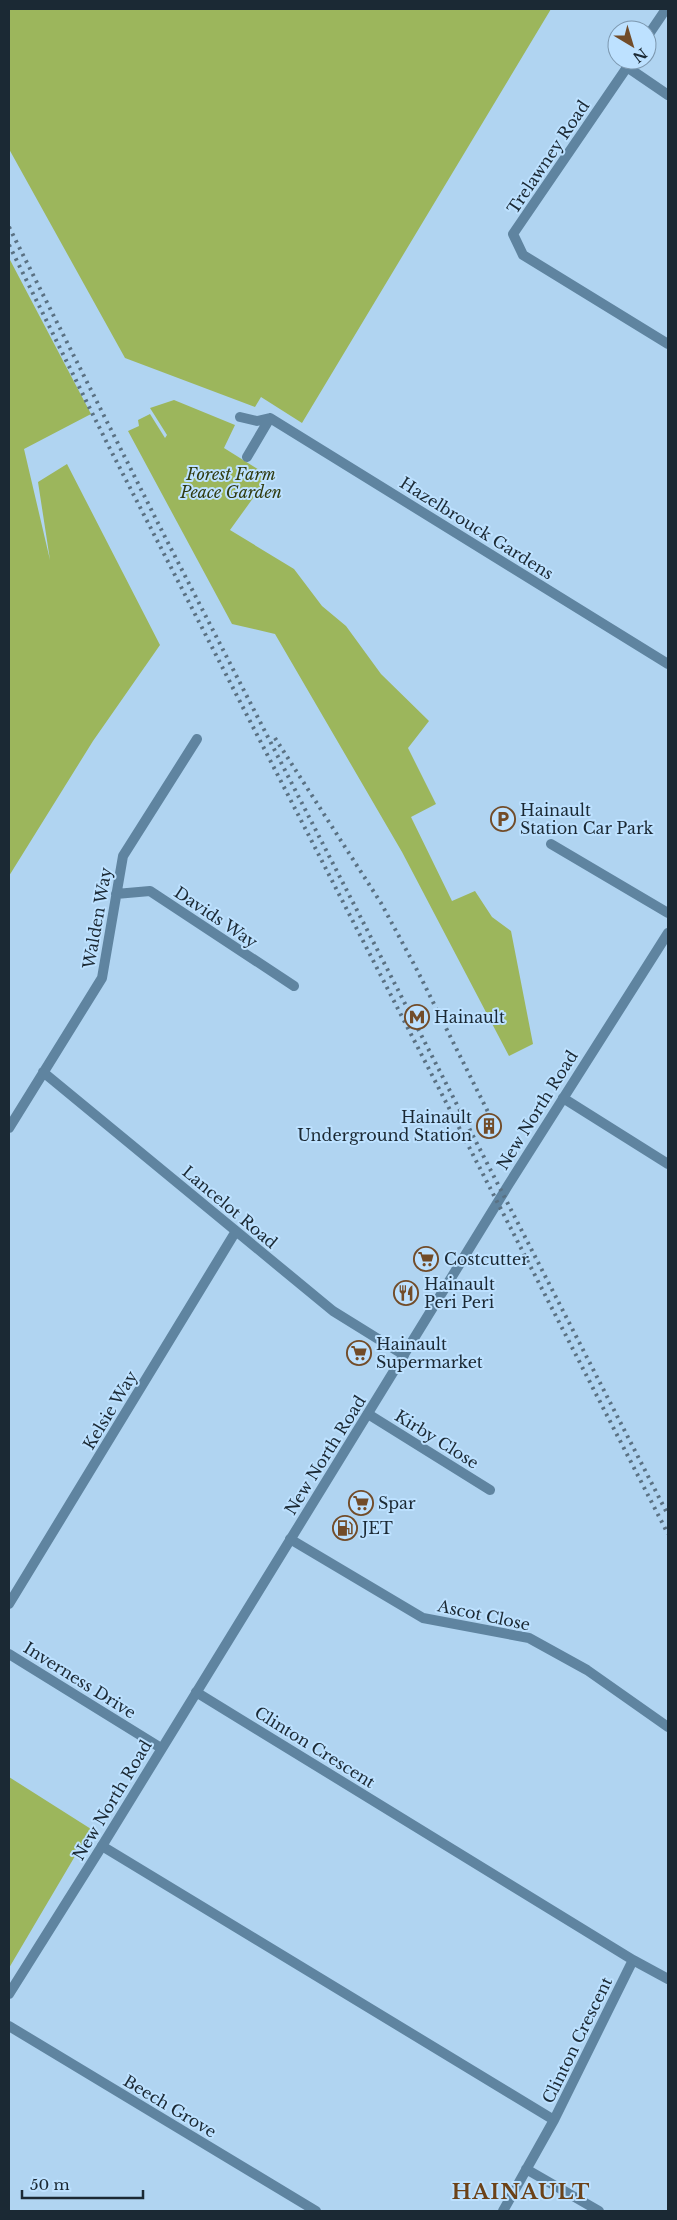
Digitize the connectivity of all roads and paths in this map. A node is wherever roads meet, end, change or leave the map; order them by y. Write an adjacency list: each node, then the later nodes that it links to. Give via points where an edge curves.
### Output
1 (666, 9): 2 (street)
2 (657, 22)
3 (625, 70): 6 (street, Trelawney Road, via 513,234 523,255)
4 (637, 70): 5 (street)
5 (668, 95)
6 (668, 344)
7 (240, 417): 8 (street, via 258,421)
8 (270, 418): 9 (street); 10 (street, Hazelbrouck Gardens)
9 (247, 457)
10 (668, 664)
11 (197, 739): 13 (street, Walden Way, via 123,856)
12 (551, 844): 14 (street)
13 (116, 894): 16 (street, Davids Way, via 150,891); 17 (street, Walden Way, via 102,978)
14 (668, 913)
15 (666, 940): 18 (street, New North Road)
16 (294, 986)
17 (43, 1072): 19 (street, Walden Way); 21 (street, Lancelot Road)
18 (563, 1098): 20 (street); 22 (street, New North Road)
19 (9, 1128)
20 (668, 1164)
21 (236, 1231): 22 (street, Lancelot Road, via 333,1311); 26 (street, Kelsie Way)
22 (404, 1356): 23 (street, New North Road)
23 (368, 1414): 24 (street, Kirby Close); 25 (street, New North Road)
24 (490, 1490)
25 (290, 1539): 28 (street, New North Road); 29 (street, Ascot Close, via 422,1618 529,1638 587,1670)
26 (9, 1604)
27 (9, 1654): 30 (street, Inverness Drive)
28 (196, 1692): 30 (street, New North Road); 32 (street, Clinton Crescent)
29 (668, 1727)
30 (161, 1748): 31 (street, New North Road)
31 (102, 1846): 34 (street, New North Road); 36 (street, Clinton Crescent)
32 (633, 1960): 33 (street); 36 (street, Clinton Crescent)
33 (668, 1979)
34 (9, 1994)
35 (9, 2026): 38 (street, Beech Grove)
36 (554, 2120): 37 (street)
37 (526, 2170): 39 (street); 40 (street)
38 (316, 2211)
39 (503, 2211)
40 (599, 2211)

